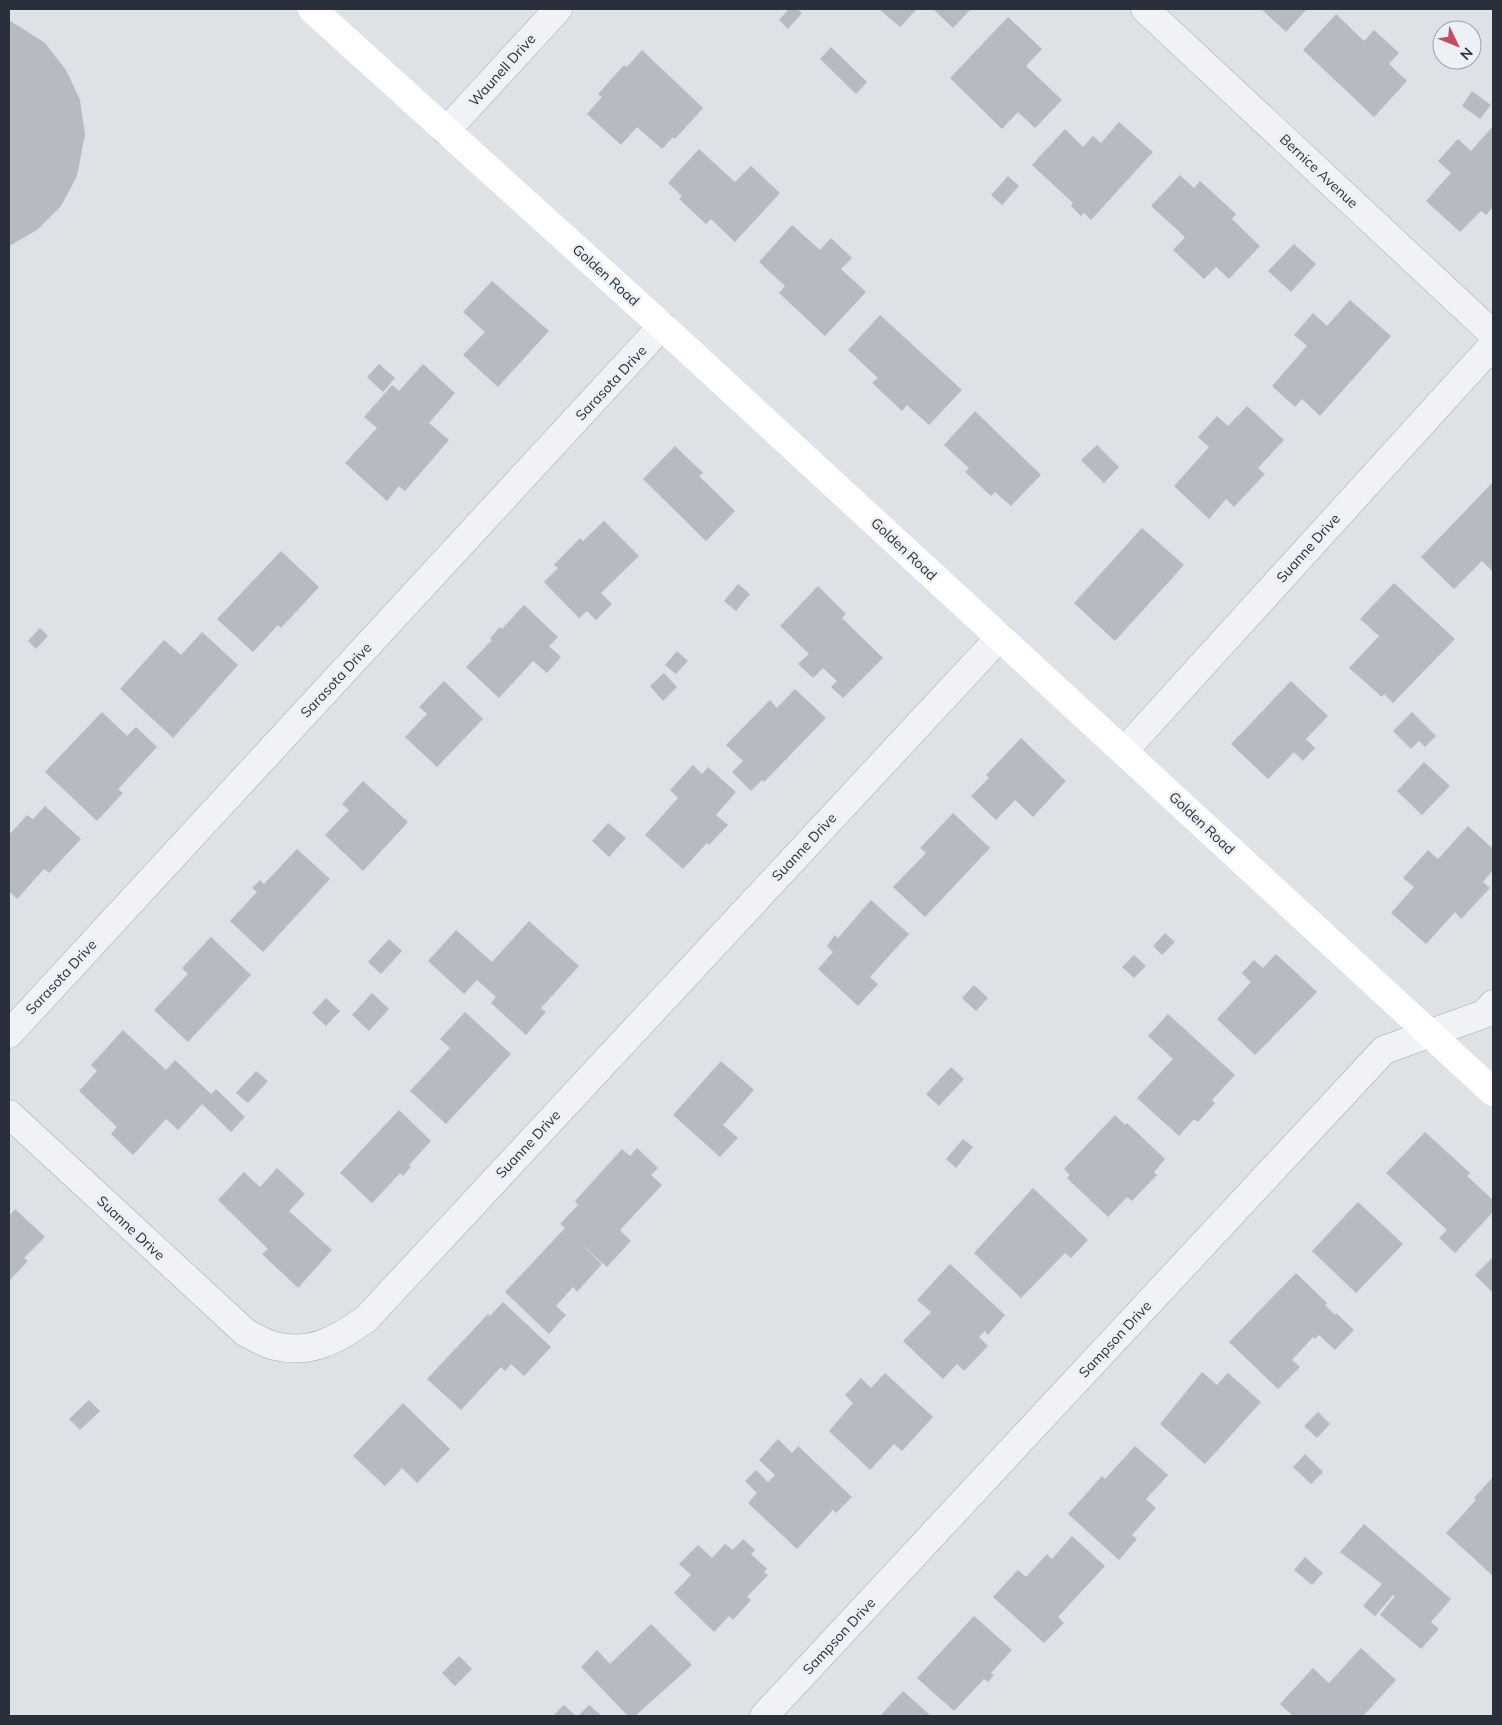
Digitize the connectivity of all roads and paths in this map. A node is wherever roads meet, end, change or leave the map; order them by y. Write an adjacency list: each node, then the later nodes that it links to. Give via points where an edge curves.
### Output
1 (312, 9): 4 (street, Golden Road)
2 (558, 9): 4 (street, Waunell Drive)
3 (1145, 9): 6 (street, Bernice Avenue)
4 (446, 130): 5 (street, Golden Road)
5 (662, 326): 8 (street, Golden Road); 11 (street, Sarasota Drive)
6 (1493, 334)
7 (1493, 345): 9 (street, Suanne Drive)
8 (1000, 637): 9 (street, Golden Road); 14 (street, Suanne Drive, via 366,1319 339,1338 307,1348 283,1347 246,1333)
9 (1124, 751): 12 (street, Golden Road)
10 (1493, 1004): 12 (street, Sampson Drive, via 1484,1014)
11 (9, 1034)
12 (1430, 1034): 13 (street, Golden Road); 15 (street, Sampson Drive, via 1384,1050)
13 (1493, 1092)
14 (9, 1114)
15 (764, 1716)

